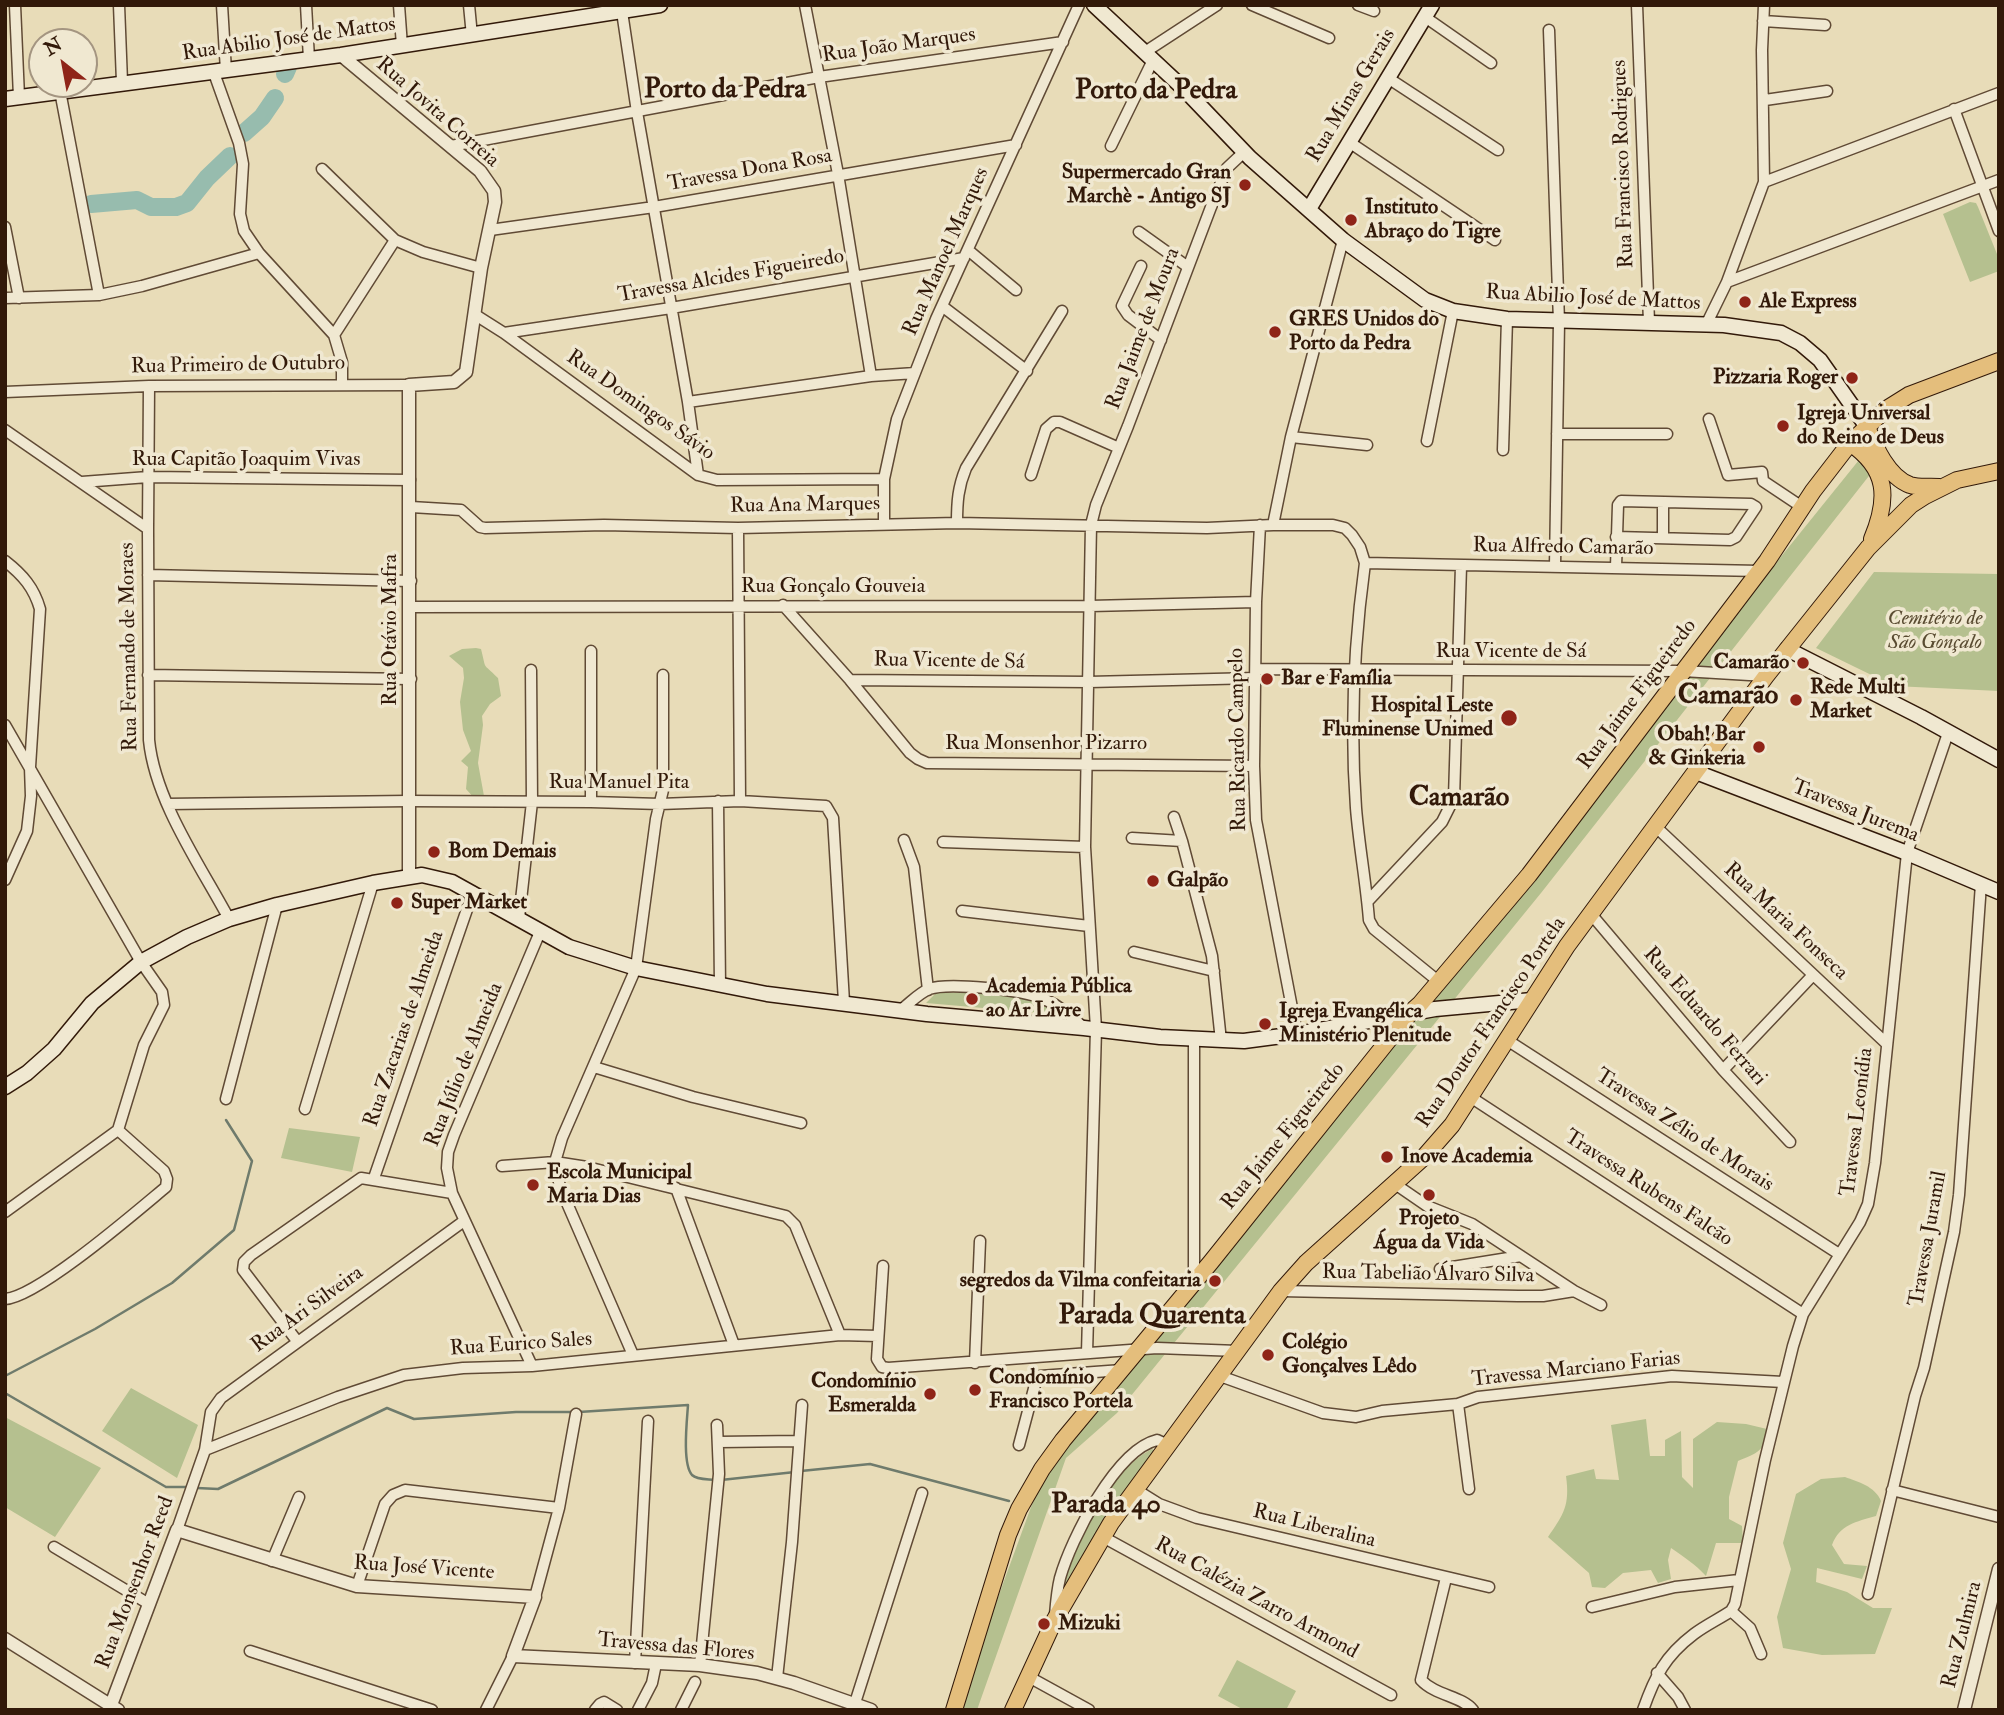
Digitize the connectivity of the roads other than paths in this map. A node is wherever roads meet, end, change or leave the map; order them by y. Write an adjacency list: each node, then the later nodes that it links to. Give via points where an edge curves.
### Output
1 (15, 5): 37 (street)
2 (119, 5): 33 (street)
3 (222, 5): 30 (street)
4 (306, 5): 28 (street)
5 (399, 5): 25 (street)
6 (469, 5): 22 (street)
7 (660, 5): 16 (main road, Rua Abilio José de Mattos)
8 (805, 5): 31 (street)
9 (1079, 5): 24 (street, Rua Manoel Marques)
10 (1094, 5): 27 (main road, Rua Abilio José de Mattos)
11 (1217, 5): 27 (street)
12 (1252, 5): 23 (street)
13 (1358, 5): 17 (street)
14 (1637, 5): 80 (street, Rua Francisco Rodrigues)
15 (1764, 5): 19 (street)
16 (622, 9): 22 (main road, Rua Abilio José de Mattos); 41 (street)
17 (1374, 11)
18 (1428, 11): 29 (street); 32 (main road, Rua Minas Gerais)
19 (1763, 21): 20 (street); 39 (street)
20 (1825, 25)
21 (1549, 30): 79 (street)
22 (472, 36): 25 (main road, Rua Abilio José de Mattos)
23 (1329, 38)
24 (1063, 42): 31 (street, Rua João Marques); 43 (street, Rua Manoel Marques)
25 (402, 47): 26 (main road, Rua Abilio José de Mattos)
26 (341, 55): 28 (main road, Rua Abilio José de Mattos); 44 (street, Rua Jovita Correia)
27 (1149, 56): 45 (street); 47 (main road, Rua Abilio José de Mattos)
28 (309, 59): 30 (main road, Rua Abilio José de Mattos)
29 (1491, 63)
30 (220, 72): 33 (main road, Rua Abilio José de Mattos); 62 (street, via 243,164 240,214 244,231)
31 (819, 77): 41 (street, Rua João Marques); 49 (street)
32 (1388, 78): 42 (main road, Rua Minas Gerais); 46 (street)
33 (122, 82): 34 (main road, Rua Abilio José de Mattos)
34 (98, 85)
35 (1827, 90): 39 (street)
36 (1999, 93): 40 (street)
37 (12, 98)
38 (61, 98): 70 (street)
39 (1765, 100): 51 (street)
40 (1954, 109): 51 (street); 52 (street)
41 (637, 112): 44 (street, Rua João Marques); 53 (street)
42 (1349, 142): 54 (main road, Rua Minas Gerais); 61 (street)
43 (1016, 145): 49 (street, Travessa Dona Rosa); 63 (street, Rua Manoel Marques)
44 (451, 146): 56 (street, Rua Jovita Correia, via 480,171 494,191)
45 (1111, 146)
46 (1497, 150)
47 (1243, 153): 54 (main road, Rua Abilio José de Mattos); 65 (street, Rua Jaime de Moura, via 1227,168)
48 (322, 169): 59 (street)
49 (838, 174): 53 (street, Travessa Dona Rosa); 67 (street)
50 (1999, 180): 52 (street)
51 (1764, 182): 68 (street)
52 (1981, 186): 57 (street); 68 (street)
53 (653, 207): 56 (street, Travessa Dona Rosa); 74 (street)
54 (1309, 209): 60 (main road, Rua Abilio José de Mattos)
55 (5, 227): 72 (street)
56 (490, 230): 66 (street, Rua Jovita Correia)
57 (1999, 231)
58 (1139, 232): 65 (street)
59 (395, 240): 66 (street, via 423,253); 83 (street)
60 (1343, 240): 76 (main road, Rua Abilio José de Mattos, via 1410,290); 100 (street)
61 (1494, 240)
62 (259, 253): 70 (street); 83 (street)
63 (966, 254): 67 (street, Travessa Alcides Figueiredo); 69 (street); 73 (street, Rua Manoel Marques)
64 (1141, 266): 84 (street, via 1122,306)
65 (1188, 267): 84 (street, Rua Jaime de Moura)
66 (481, 268): 77 (street, Rua Jovita Correia)
67 (854, 275): 74 (street, Travessa Alcides Figueiredo); 89 (street)
68 (1727, 282): 81 (street)
69 (1016, 290)
70 (99, 295): 72 (street)
71 (5, 298): 72 (street)
72 (19, 298)
73 (942, 306): 86 (street); 88 (street, Rua Manoel Marques)
74 (671, 308): 82 (street, Travessa Alcides Figueiredo); 94 (street)
75 (1062, 311): 86 (street)
76 (1454, 311): 78 (main road, Rua Abilio José de Mattos); 101 (street)
77 (474, 314): 82 (street, Rua Domingos Sávio); 87 (street, Rua Jovita Correia)
78 (1507, 319): 79 (main road, Rua Abilio José de Mattos); 105 (street)
79 (1559, 322): 80 (main road, Rua Abilio José de Mattos); 98 (street)
80 (1649, 322): 81 (main road, Rua Abilio José de Mattos)
81 (1706, 326): 96 (main road, Rua Abilio José de Mattos, via 1758,328 1800,343 1820,360)
82 (504, 333): 107 (street, Rua Domingos Sávio)
83 (334, 335): 90 (street, via 342,362)
84 (1161, 340): 104 (street, Rua Jaime de Moura)
85 (1999, 362): 96 (main road, Rua Jaime Figueiredo, via 1909,396)
86 (1027, 370): 117 (street, via 966,468 957,499)
87 (466, 372): 91 (street, Rua Primeiro de Outubro, via 454,382)
88 (915, 373): 89 (street); 110 (street, Rua Manoel Marques, via 891,439)
89 (871, 376): 94 (street)
90 (342, 384): 91 (street, Rua Primeiro de Outubro); 92 (street, Rua Primeiro de Outubro)
91 (409, 385): 111 (street, Rua Otávio Mafra)
92 (149, 386): 93 (street, Rua Primeiro de Outubro); 109 (street)
93 (5, 392)
94 (688, 402): 107 (street)
95 (1709, 419): 116 (street, via 1728,475 1762,472 1763,481)
96 (1867, 427): 102 (main road, Rua Jaime Figueiredo); 113 (main road, via 1896,476 1909,484)
97 (5, 430): 112 (street, Rua Fernando de Moraes)
98 (1557, 434): 99 (street); 130 (street)
99 (1667, 434)
100 (1291, 437): 103 (street); 121 (street)
101 (1427, 441)
102 (1850, 443): 116 (main road, Rua Jaime Figueiredo); 126 (main road, via 1873,462 1880,477 1881,510)
103 (1367, 445)
104 (1119, 448): 108 (street, via 1054,422 1045,429); 119 (street, Rua Jaime de Moura)
105 (1503, 450)
106 (1999, 471): 113 (main road, Rua Doutor Francisco Portela)
107 (698, 475): 110 (street, Rua Domingos Sávio, via 717,480)
108 (1031, 475)
109 (148, 477): 111 (street, Rua Capitão Joaquim Vivas); 112 (street, Rua Capitão Joaquim Vivas); 123 (street)
110 (884, 479): 118 (street, Rua Manoel Marques)
111 (410, 480): 115 (street, Rua Otávio Mafra)
112 (82, 482): 123 (street, Rua Fernando de Moraes)
113 (1941, 487): 126 (main road, Rua Doutor Francisco Portela, via 1911,505)
114 (1663, 502): 124 (street, via 1619,503); 125 (street); 125 (street, via 1751,505 1757,509 1733,540)
115 (411, 507): 122 (street, Rua Ana Marques, via 461,510 485,528); 134 (street, Rua Otávio Mafra)
116 (1802, 507): 132 (main road, Rua Jaime Figueiredo)
117 (957, 523): 118 (street, Rua Ana Marques); 119 (street, Rua Ana Marques)
118 (884, 524): 122 (street, Rua Ana Marques)
119 (1091, 525): 120 (street, Rua Ana Marques); 138 (street, Rua Jaime de Moura)
120 (1260, 525): 121 (street, Rua Ana Marques); 135 (street, Rua Ricardo Campelo)
121 (1273, 525): 128 (street, Rua Ana Marques, via 1345,528 1360,547)
122 (738, 528): 137 (street)
123 (148, 529): 133 (street, Rua Fernando de Moraes)
124 (1616, 537): 125 (street); 131 (street)
125 (1663, 538)
126 (1868, 548): 140 (main road, Rua Doutor Francisco Portela)
127 (5, 561): 158 (street, via 36,593 40,609)
128 (1365, 563): 129 (street, Rua Alfredo Camarão); 143 (street)
129 (1461, 566): 130 (street, Rua Alfredo Camarão); 144 (street)
130 (1555, 566): 131 (street, Rua Alfredo Camarão)
131 (1616, 567): 132 (street, Rua Alfredo Camarão)
132 (1760, 571): 145 (main road, Rua Jaime Figueiredo)
133 (148, 575): 134 (street); 147 (street, Rua Fernando de Moraes)
134 (411, 581): 139 (street, Rua Otávio Mafra)
135 (1256, 602): 138 (street, Rua Gonçalo Gouveia); 146 (street, Rua Ricardo Campelo)
136 (783, 605): 137 (street, Rua Gonçalo Gouveia); 138 (street, Rua Gonçalo Gouveia); 151 (street, Rua Monsenhor Pizarro)
137 (745, 606): 139 (street, Rua Gonçalo Gouveia); 162 (street)
138 (1090, 606): 152 (street, Rua Jaime de Moura)
139 (411, 607): 150 (street, Rua Otávio Mafra)
140 (1787, 649): 149 (main road, Rua Doutor Francisco Portela); 154 (main road)
141 (591, 651): 164 (street)
142 (531, 670): 163 (street)
143 (1354, 670): 144 (street, Rua Vicente de Sá); 146 (street, Rua Vicente de Sá); 181 (street, via 1356,805)
144 (1458, 671): 145 (street, Rua Vicente de Sá); 181 (street, via 1454,798 1442,822)
145 (1683, 671): 149 (street, Rua Vicente de Sá); 194 (main road, Rua Jaime Figueiredo, via 1528,875)
146 (1256, 674): 152 (street, Rua Vicente de Sá); 157 (street, Rua Ricardo Campelo)
147 (148, 675): 150 (street); 165 (street, Rua Fernando de Moraes, via 151,761)
148 (663, 675): 166 (street)
149 (1766, 676): 159 (main road, Rua Doutor Francisco Portela)
150 (411, 679): 160 (street, Rua Otávio Mafra)
151 (850, 680): 152 (street, Rua Vicente de Sá); 156 (street, Rua Monsenhor Pizarro, via 910,753 927,763)
152 (1089, 682): 156 (street, Rua Jaime de Moura)
153 (5, 725): 158 (street)
154 (1948, 733): 155 (main road); 174 (street, Travessa Leonídia)
155 (1999, 760)
156 (1087, 763): 157 (street, Rua Monsenhor Pizarro); 173 (street, Rua Jaime de Moura)
157 (1254, 766): 202 (street, Rua Ricardo Campelo, via 1256,820)
158 (30, 767): 176 (street, via 27,831); 190 (street)
159 (1696, 772): 168 (main road, Rua Doutor Francisco Portela); 174 (main road, Travessa Jurema)
160 (408, 801): 163 (street, Rua Manuel Pita); 165 (street, Rua Manuel Pita); 175 (street, Rua Otávio Mafra)
161 (718, 801): 162 (street, Rua Manuel Pita); 166 (street, Rua Manuel Pita); 195 (street)
162 (740, 801): 198 (street, Rua Manuel Pita, via 820,804 829,809)
163 (532, 802): 164 (street, Rua Manuel Pita); 185 (street)
164 (591, 802): 166 (street, Rua Manuel Pita)
165 (167, 804): 186 (street, Rua Fernando de Moraes)
166 (660, 804): 191 (street)
167 (1174, 817): 171 (street)
168 (1656, 827): 184 (main road, Rua Doutor Francisco Portela); 193 (street, Rua Maria Fonseca)
169 (1132, 838): 171 (street)
170 (904, 840): 196 (street, via 914,867)
171 (1182, 841): 192 (street)
172 (943, 842): 173 (street)
173 (1085, 847): 187 (street, Rua Jaime de Moura)
174 (1907, 853): 178 (main road, Travessa Jurema); 206 (street, Travessa Leonídia)
175 (410, 876): 177 (main road); 179 (main road, via 437,877)
176 (5, 880)
177 (373, 883): 182 (main road); 212 (street)
178 (1981, 884): 180 (main road, Travessa Jurema); 260 (street, Travessa Juramil, via 1954,1232)
179 (473, 892): 185 (main road); 218 (street, Rua Zacarias de Almeida)
180 (1999, 892)
181 (1368, 901): 194 (street, via 1374,929)
182 (276, 905): 186 (main road); 211 (street)
183 (962, 911): 187 (street)
184 (1591, 914): 197 (main road, Rua Doutor Francisco Portela); 208 (street, Rua Eduardo Ferrari)
185 (519, 918): 188 (main road)
186 (229, 919): 190 (main road)
187 (1089, 926): 201 (street, Rua Jaime de Moura)
188 (540, 932): 191 (main road, via 584,953); 221 (street, Rua Júlio de Almeida, via 448,1152)
189 (1134, 952): 192 (street)
190 (141, 962): 209 (main road, via 92,1003 54,1049); 214 (street, via 162,992 164,1005 144,1045)
191 (636, 968): 195 (main road); 207 (street)
192 (1214, 971): 205 (street)
193 (1813, 975): 206 (street, Rua Maria Fonseca); 208 (street)
194 (1438, 981): 200 (main road, Rua Jaime Figueiredo)
195 (720, 986): 198 (main road)
196 (928, 990): 199 (street); 201 (street, via 1015,991 1040,997)
197 (1532, 1000): 200 (main road); 204 (main road, Rua Doutor Francisco Portela)
198 (844, 1003): 199 (main road)
199 (902, 1009): 201 (main road)
200 (1411, 1012): 202 (main road); 229 (main road, Rua Jaime Figueiredo)
201 (1090, 1028): 203 (main road); 241 (street, Rua Jaime de Moura)
202 (1297, 1034): 205 (main road)
203 (1194, 1039): 205 (main road); 229 (street)
204 (1507, 1040): 210 (main road, Rua Doutor Francisco Portela); 225 (street, Travessa Zélio de Morais)
205 (1221, 1041)
206 (1887, 1044): 225 (street, Travessa Leonídia, via 1868,1204)
207 (594, 1067): 213 (street); 216 (street)
208 (1723, 1070): 215 (street, Rua Eduardo Ferrari)
209 (5, 1087)
210 (1472, 1098): 219 (main road, Rua Doutor Francisco Portela, via 1441,1139); 234 (street, Travessa Rubens Falcão)
211 (226, 1099)
212 (305, 1109)
213 (802, 1123)
214 (118, 1129): 222 (street); 232 (street, via 164,1171 166,1187 95,1245 30,1290)
215 (1790, 1142)
216 (555, 1162): 217 (street); 220 (street); 242 (street, via 560,1187)
217 (502, 1166)
218 (374, 1178): 221 (street); 237 (street, via 355,1180 244,1262 243,1270)
219 (1395, 1184): 226 (street); 230 (main road, Rua Doutor Francisco Portela, via 1306,1263)
220 (676, 1188): 235 (street, via 778,1212 792,1220); 238 (street)
221 (452, 1193): 223 (street, Rua Júlio de Almeida)
222 (5, 1212)
223 (464, 1221): 237 (street, Rua Ari Silveira); 244 (street, Rua Júlio de Almeida)
224 (981, 1241): 243 (street)
225 (1839, 1254): 234 (street, Travessa Leonídia)
226 (1521, 1256): 228 (street, Rua Tabelião Álvaro Silva); 231 (street)
227 (883, 1266): 236 (street)
228 (1440, 1269)
229 (1194, 1280): 239 (main road, Rua Jaime Figueiredo)
230 (1282, 1291): 231 (street, Rua Tabelião Álvaro Silva, via 1518,1296); 240 (main road, Rua Doutor Francisco Portela)
231 (1574, 1291): 233 (street)
232 (5, 1299)
233 (1601, 1305)
234 (1803, 1314): 247 (street, Travessa Leonídia)
235 (840, 1335): 236 (street, Rua Eurico Sales); 238 (street, Rua Eurico Sales)
236 (878, 1336): 243 (street, via 877,1359 882,1367)
237 (297, 1341): 257 (street, Rua Ari Silveira, via 221,1398 211,1412)
238 (734, 1345): 242 (street, Rua Eurico Sales)
239 (1140, 1349): 240 (street); 241 (street); 245 (main road, Rua Jaime Figueiredo)
240 (1238, 1351): 246 (main road, Rua Doutor Francisco Portela)
241 (1087, 1353): 243 (street)
242 (633, 1355): 244 (street, Rua Eurico Sales)
243 (975, 1363)
244 (532, 1366): 257 (street, Rua Eurico Sales, via 404,1375)
245 (1122, 1370): 256 (street, via 1040,1376); 301 (main road, Rua Jaime Figueiredo, via 1056,1450 1019,1509)
246 (1220, 1376): 248 (street, Travessa Marciano Farias, via 1323,1413 1356,1417); 255 (main road, Rua Doutor Francisco Portela)
247 (1783, 1382): 248 (street, Travessa Marciano Farias, via 1644,1377 1478,1397); 271 (street, Travessa Leonídia)
248 (1458, 1404): 259 (street, Travessa Marciano Farias)
249 (802, 1405): 254 (street)
250 (576, 1414): 263 (street)
251 (648, 1421): 284 (street)
252 (717, 1425): 253 (street)
253 (719, 1441): 254 (street); 286 (street)
254 (798, 1441): 289 (street)
255 (1168, 1445): 258 (main road, Rua Doutor Francisco Portela); 279 (street, via 1157,1440 1143,1447 1108,1482 1085,1518 1066,1563)
256 (1019, 1446)
257 (205, 1450): 265 (street, Rua Monsenhor Reed)
258 (1135, 1489): 266 (main road, Rua Doutor Francisco Portela); 270 (street, Rua Liberalina, via 1197,1518)
259 (1469, 1489)
260 (1892, 1490): 264 (street); 274 (street, Travessa Juramil)
261 (922, 1493): 292 (street)
262 (299, 1497): 268 (street)
263 (559, 1508): 272 (street, via 405,1490 385,1504); 275 (street)
264 (1999, 1517)
265 (177, 1530): 268 (street, Rua José Vicente); 276 (street, Rua Monsenhor Reed)
266 (1102, 1536): 279 (main road, Rua Doutor Francisco Portela); 291 (street, Rua Calézia Zarro Armond)
267 (54, 1547): 276 (street)
268 (272, 1561): 272 (street, Rua José Vicente)
269 (1999, 1569): 307 (street, Rua Zulmira)
270 (1446, 1578): 273 (street, Rua Liberalina); 304 (street, via 1421,1681)
271 (1739, 1580): 277 (street, via 1675,1587); 278 (street, Travessa Leonídia)
272 (357, 1586): 275 (street, Rua José Vicente)
273 (1489, 1587)
274 (1868, 1594)
275 (535, 1597): 283 (street)
276 (149, 1604): 293 (street, Rua Monsenhor Reed)
277 (1592, 1607)
278 (1731, 1611): 282 (street, via 1750,1628); 287 (street, via 1676,1649)
279 (1054, 1621): 288 (main road, Rua Doutor Francisco Portela)
280 (5, 1639): 293 (street)
281 (250, 1651): 294 (street)
282 (1760, 1654)
283 (513, 1656): 284 (street, Travessa das Flores); 295 (street)
284 (635, 1663): 285 (street, Travessa das Flores)
285 (656, 1664): 286 (street, Travessa das Flores); 298 (street)
286 (700, 1665): 289 (street, Travessa das Flores)
287 (1657, 1673): 305 (street); 306 (street)
288 (1029, 1677): 302 (main road, Rua Doutor Francisco Portela); 303 (street)
289 (777, 1678): 292 (street, Travessa das Flores)
290 (695, 1682): 299 (street)
291 (1391, 1695)
292 (855, 1703): 300 (street, Travessa das Flores)
293 (108, 1706)
294 (432, 1710)
295 (486, 1710)
296 (595, 1710): 297 (street, via 604,1702)
297 (617, 1710)
298 (638, 1710)
299 (681, 1710)
300 (872, 1710)
301 (954, 1710)
302 (1013, 1710)
303 (1088, 1710)
304 (1473, 1710)
305 (1643, 1710)
306 (1685, 1710)
307 (1964, 1710)

